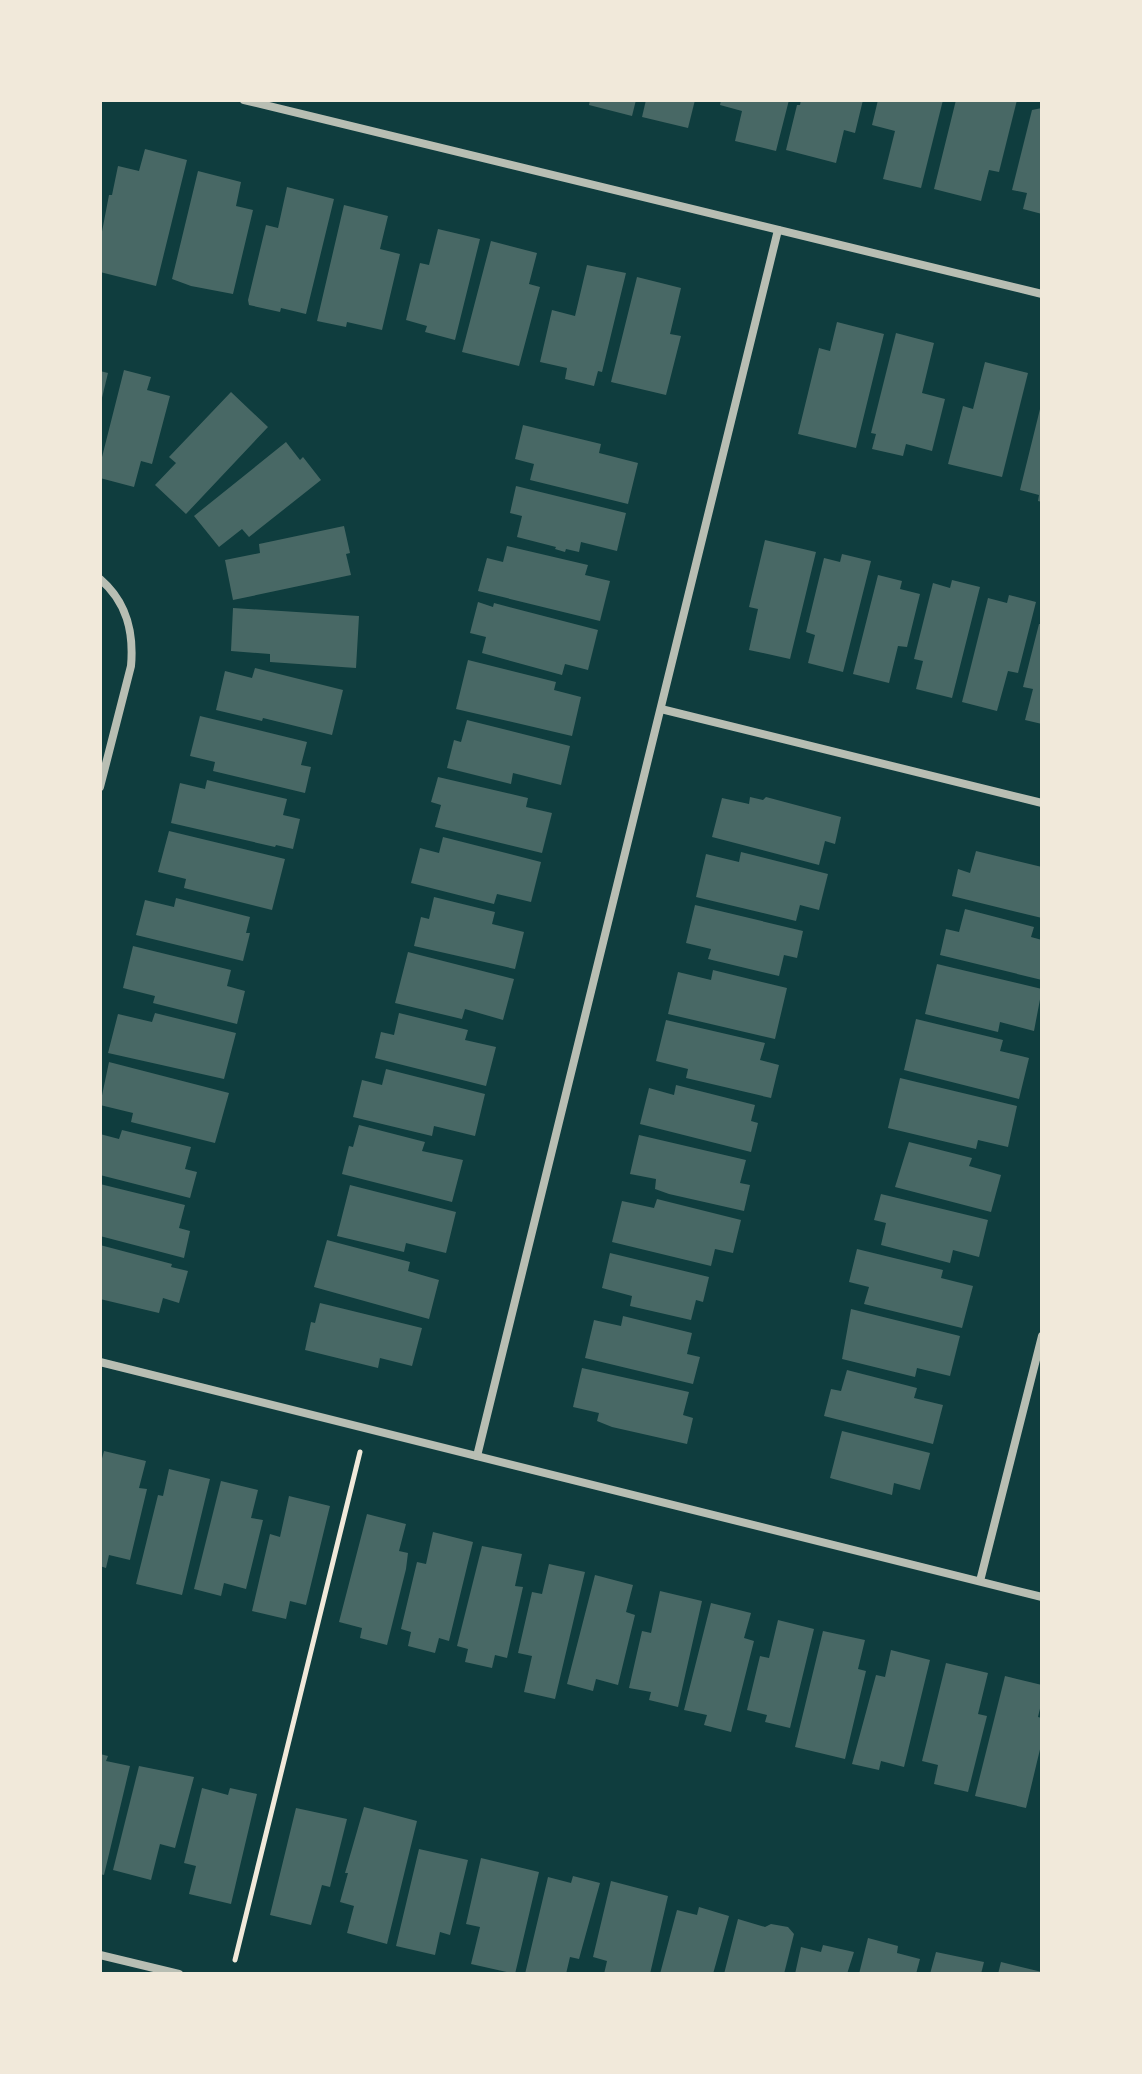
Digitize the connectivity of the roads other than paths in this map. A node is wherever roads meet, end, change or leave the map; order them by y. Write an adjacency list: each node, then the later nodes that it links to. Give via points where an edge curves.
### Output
1 (244, 100): 2 (street)
2 (778, 230): 3 (street); 5 (street)
3 (1042, 294)
4 (100, 579): 6 (street, via 127,616 132,648)
5 (661, 709): 7 (street); 10 (street)
6 (100, 787)
7 (1042, 803)
8 (1042, 1336): 11 (street)
9 (100, 1362): 10 (street)
10 (477, 1456): 11 (street)
11 (980, 1581): 12 (street)
12 (1042, 1597)
13 (100, 1955): 14 (street)
14 (179, 1974)

